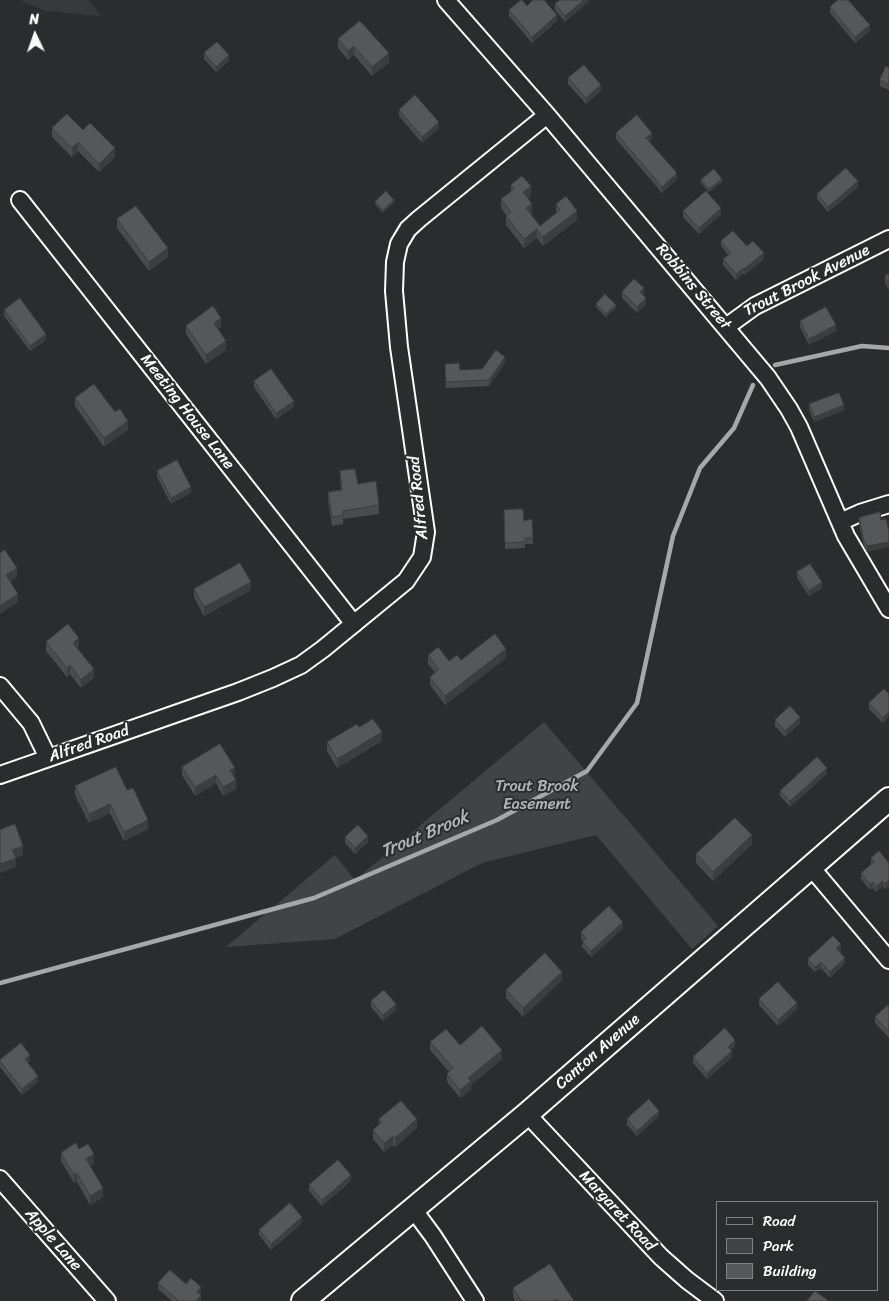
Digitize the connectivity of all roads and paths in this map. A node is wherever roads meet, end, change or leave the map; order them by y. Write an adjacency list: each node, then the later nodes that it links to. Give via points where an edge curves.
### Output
1 (446, 0): 2 (street, Robbins Street)
2 (547, 115): 5 (street, Robbins Street); 9 (street, Alfred Road, via 418,219 399,244 394,267 395,310 425,523 425,549 406,581)
3 (20, 200): 9 (street, Meeting House Lane)
4 (889, 239): 5 (street, Trout Brook Avenue, via 755,306)
5 (726, 327): 7 (street, Robbins Street, via 789,409)
6 (889, 504): 7 (street)
7 (840, 522): 8 (street, Robbins Street)
8 (889, 608)
9 (354, 624): 11 (street, Alfred Road, via 301,665 273,678)
10 (0, 686): 11 (street, via 30,723)
11 (48, 758): 12 (street, Alfred Road)
12 (0, 775)
13 (889, 799): 14 (main road, Canton Avenue)
14 (810, 866): 15 (street); 16 (main road, Canton Avenue)
15 (889, 960)
16 (527, 1114): 18 (main road, Canton Avenue); 22 (street, Margaret Road, via 661,1257)
17 (0, 1179): 19 (street, Apple Lane)
18 (413, 1209): 20 (main road, Canton Avenue); 21 (street)
19 (106, 1301)
20 (303, 1301)
21 (475, 1301)
22 (715, 1301)

